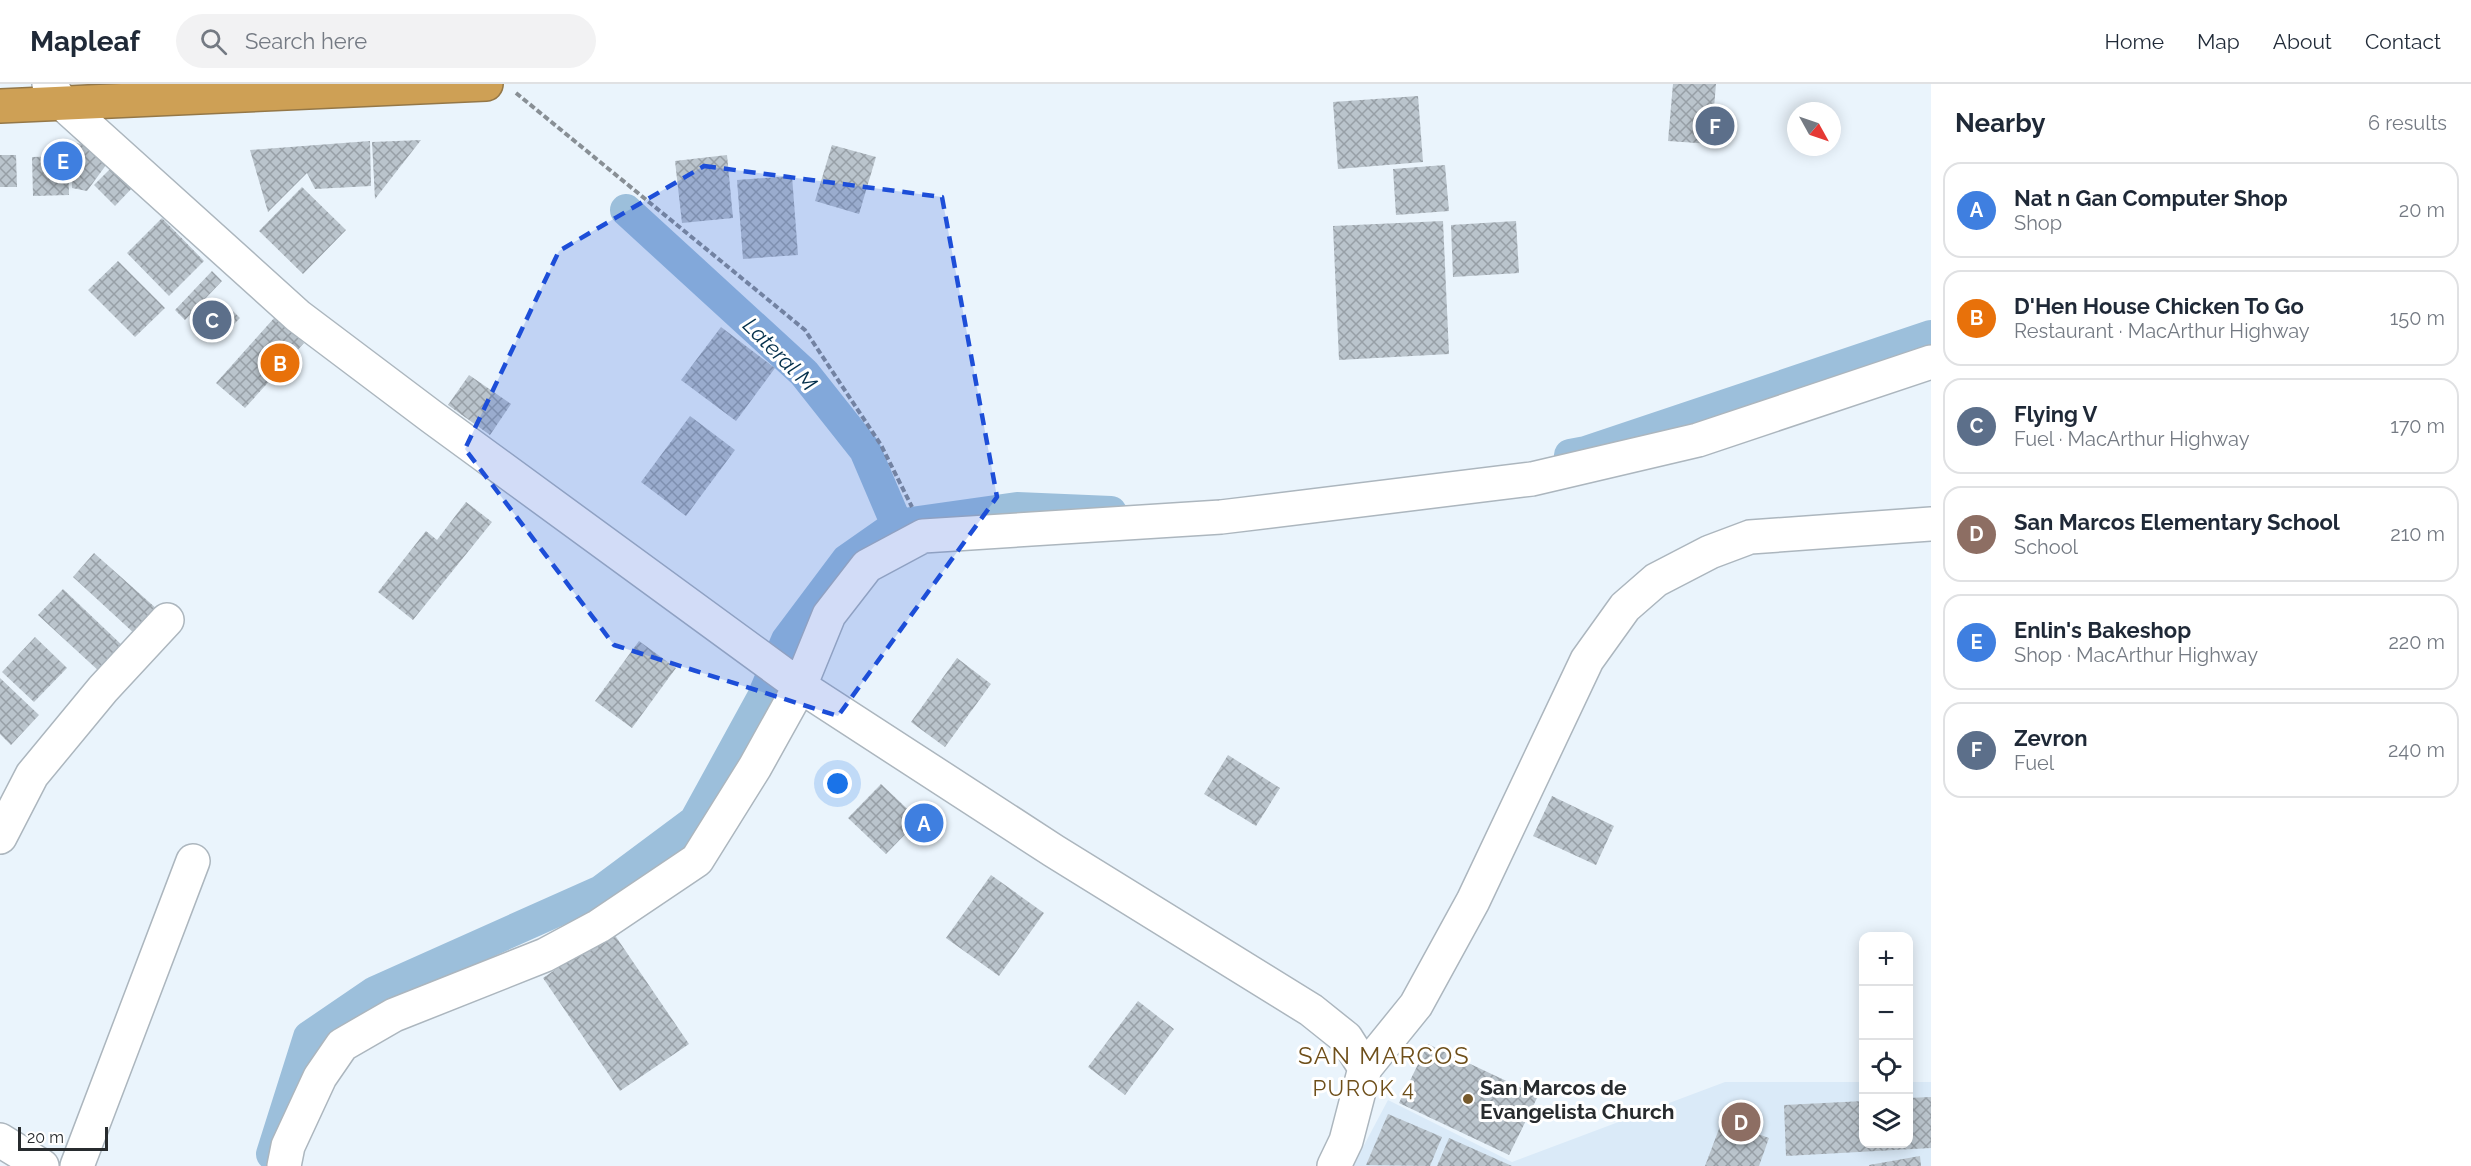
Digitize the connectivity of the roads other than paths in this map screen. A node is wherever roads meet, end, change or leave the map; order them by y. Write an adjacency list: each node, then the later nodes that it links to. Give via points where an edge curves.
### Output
1 (414, 86): 2 (highway); 3 (highway)
2 (500, 88)
3 (56, 93): 4 (highway); 8 (street, via 298,316)
4 (0, 106)
5 (1931, 362): 8 (street, via 1698,440 1532,478 1221,517 923,536 867,566 829,615)
6 (1931, 524): 11 (street, via 1750,537 1656,580 1625,607 1587,660 1473,901 1416,1005)
7 (167, 620): 9 (street, via 32,775)
8 (794, 682): 11 (street, via 1311,1010 1346,1038); 15 (street, via 755,767 697,860 599,926 545,955 394,1015 342,1045 320,1077 288,1146)
9 (0, 837)
10 (193, 861): 14 (street)
11 (1365, 1068): 16 (street, via 1346,1141)
12 (0, 1140): 13 (street)
13 (42, 1166)
14 (77, 1166)
15 (284, 1166)
16 (1334, 1166)

